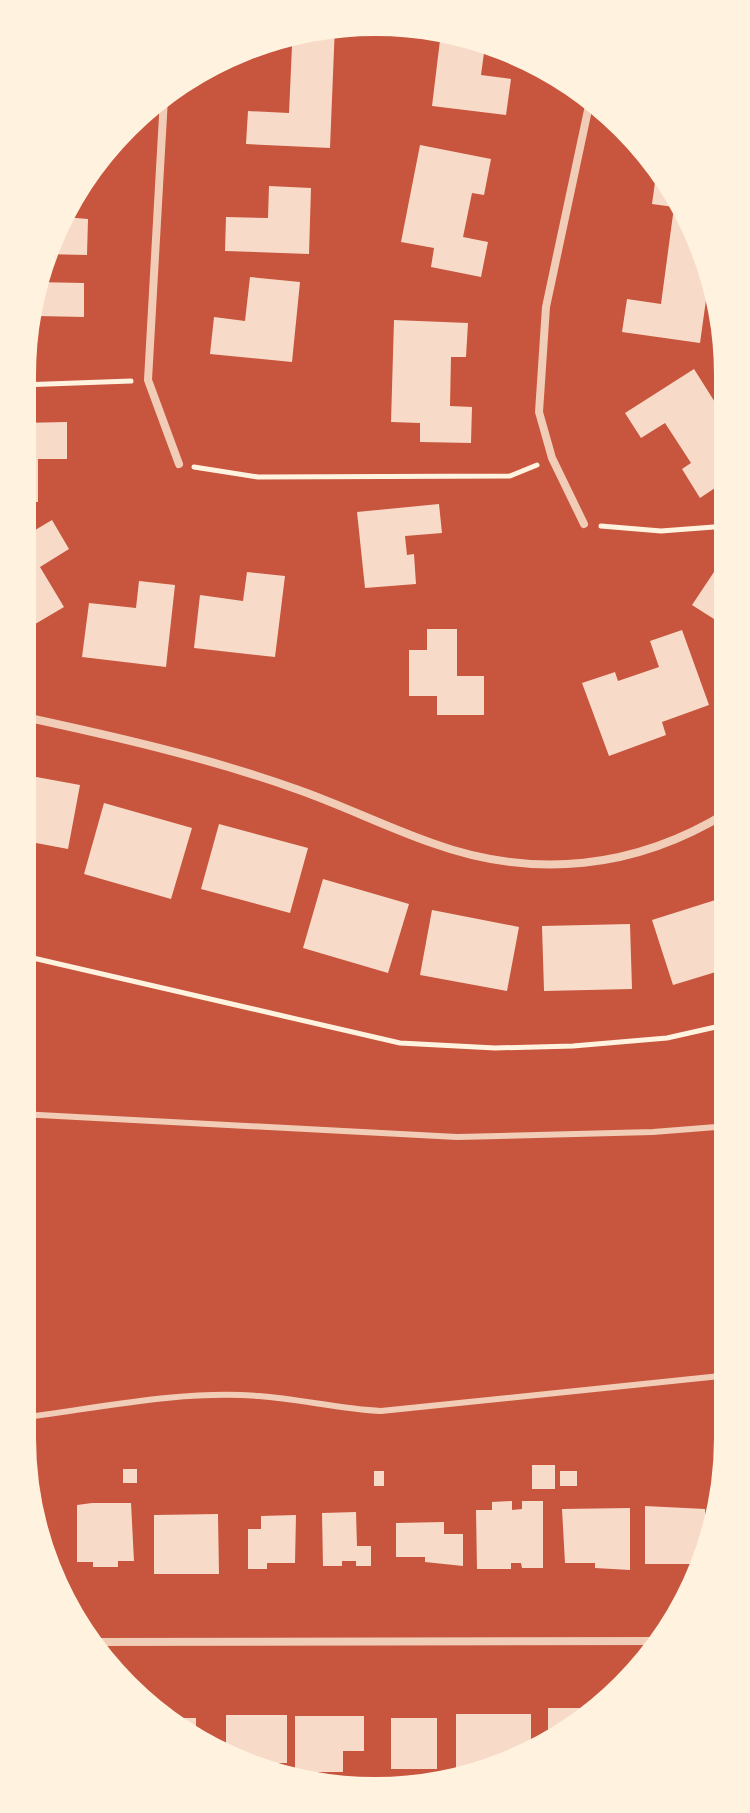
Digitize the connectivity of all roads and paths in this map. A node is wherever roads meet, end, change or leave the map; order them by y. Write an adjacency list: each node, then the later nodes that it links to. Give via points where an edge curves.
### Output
1 (163, 107): 3 (street)
2 (588, 109): 5 (street, via 546,307 539,412)
3 (148, 380): 4 (path); 6 (street)
4 (34, 384)
5 (552, 458): 6 (path, via 510,476 258,477); 7 (street)
6 (179, 464)
7 (584, 524): 8 (path, via 661,531)
8 (716, 527)
9 (34, 719): 10 (street, via 216,763 299,789 433,844 534,867 602,861 693,833)
10 (716, 819)
11 (34, 958): 12 (path, via 400,1043 573,1046 667,1038)
12 (716, 1027)
13 (34, 1115): 14 (lane, via 457,1137)
14 (716, 1127)
15 (716, 1376): 16 (lane, via 381,1411 260,1396 214,1396)
16 (34, 1416)
17 (649, 1641): 18 (street)
18 (101, 1642)

